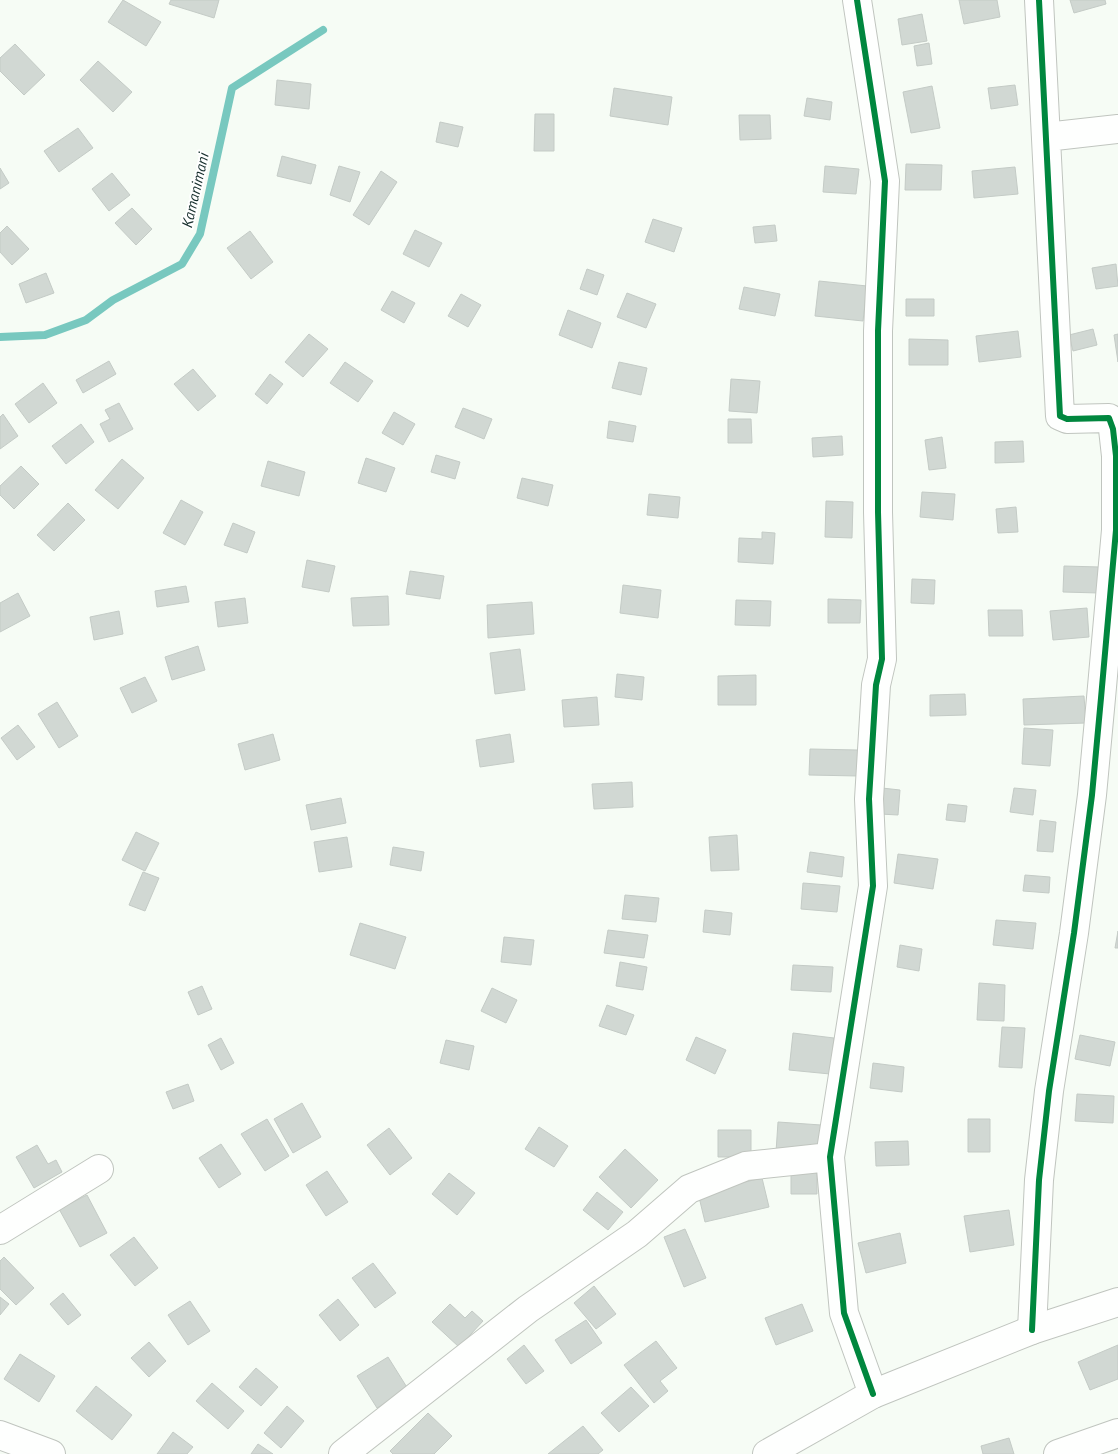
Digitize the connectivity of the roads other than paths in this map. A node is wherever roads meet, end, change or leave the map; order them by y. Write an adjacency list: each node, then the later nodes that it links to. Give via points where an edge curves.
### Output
1 (857, 0): 5 (street, via 885,181 878,331 882,658 876,685 870,799 873,886)
2 (1039, 0): 4 (street)
3 (1118, 129): 4 (street)
4 (1046, 137): 9 (street, via 1060,416 1109,418 1114,429 1116,456 1116,530 1092,795 1040,1170)
5 (830, 1157): 10 (street, via 844,1313); 14 (street, via 746,1166 689,1189 637,1234 528,1309)
6 (99, 1169): 7 (street)
7 (0, 1230)
8 (1118, 1302): 9 (street)
9 (1032, 1330): 10 (street)
10 (873, 1394): 15 (street)
11 (1118, 1433): 16 (street)
12 (0, 1435): 13 (street)
13 (51, 1454)
14 (343, 1454)
15 (767, 1454)
16 (1058, 1454)

